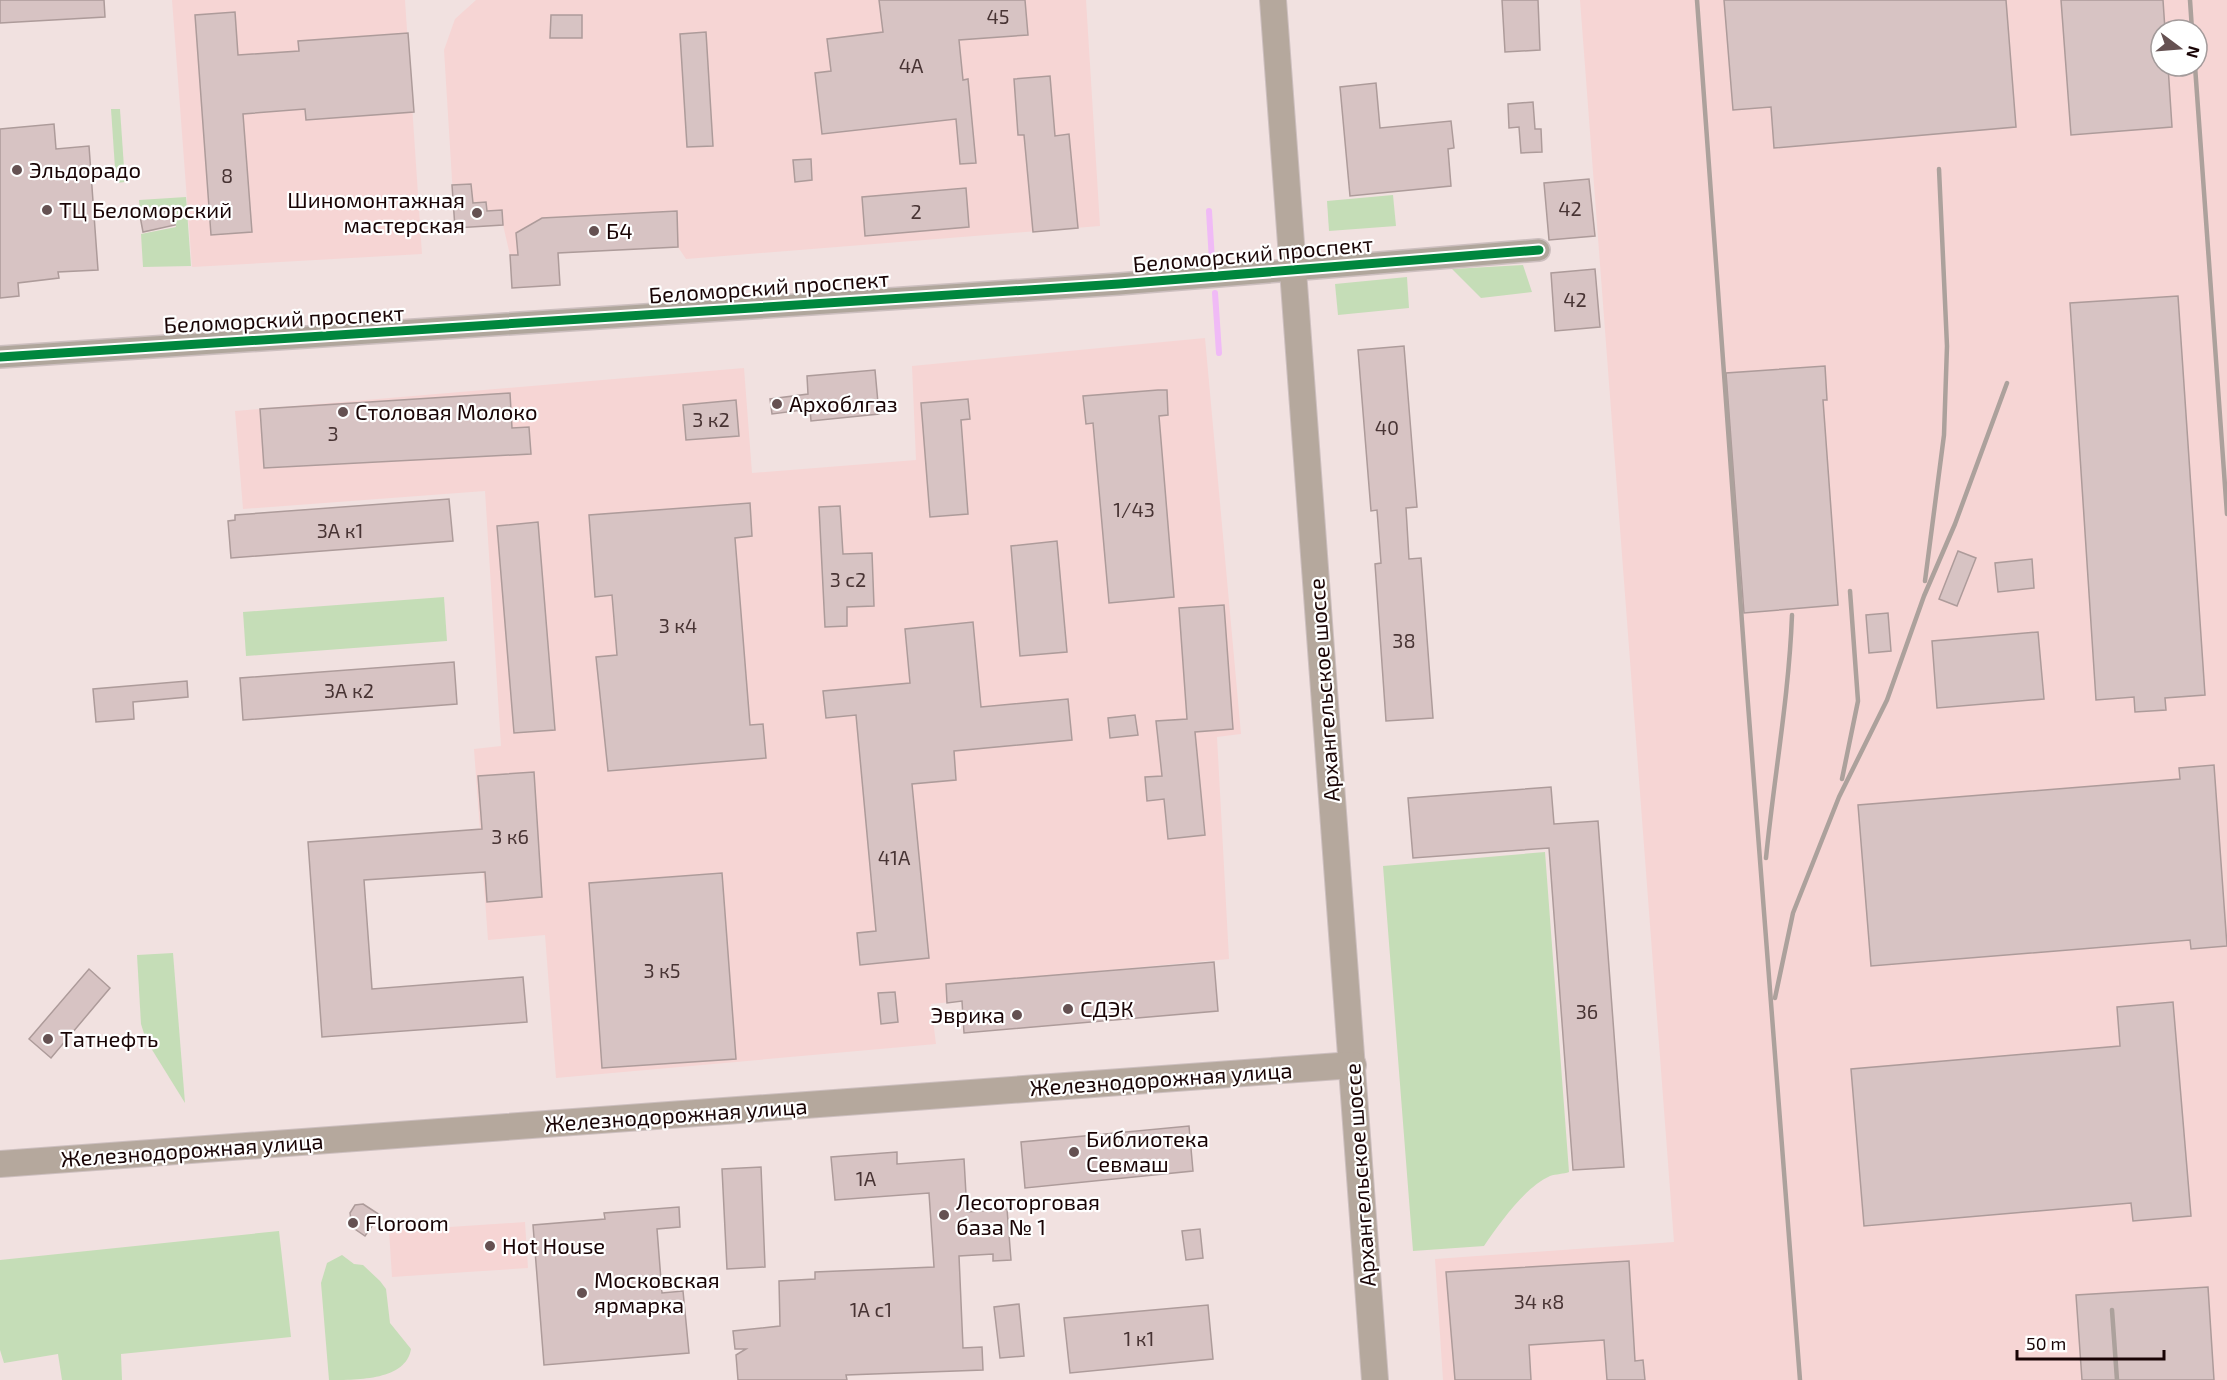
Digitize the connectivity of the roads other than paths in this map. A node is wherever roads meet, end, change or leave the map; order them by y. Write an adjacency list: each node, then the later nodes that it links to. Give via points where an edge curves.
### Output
1 (1273, 0): 3 (main road, Архангельское шоссе)
2 (1539, 250): 3 (street, Беломорский проспект)
3 (1293, 271): 4 (street, Беломорский проспект); 5 (main road, Архангельское шоссе)
4 (0, 357)
5 (1353, 1065): 6 (main road, Железнодорожная улица); 7 (main road, Архангельское шоссе)
6 (0, 1164)
7 (1375, 1380)

